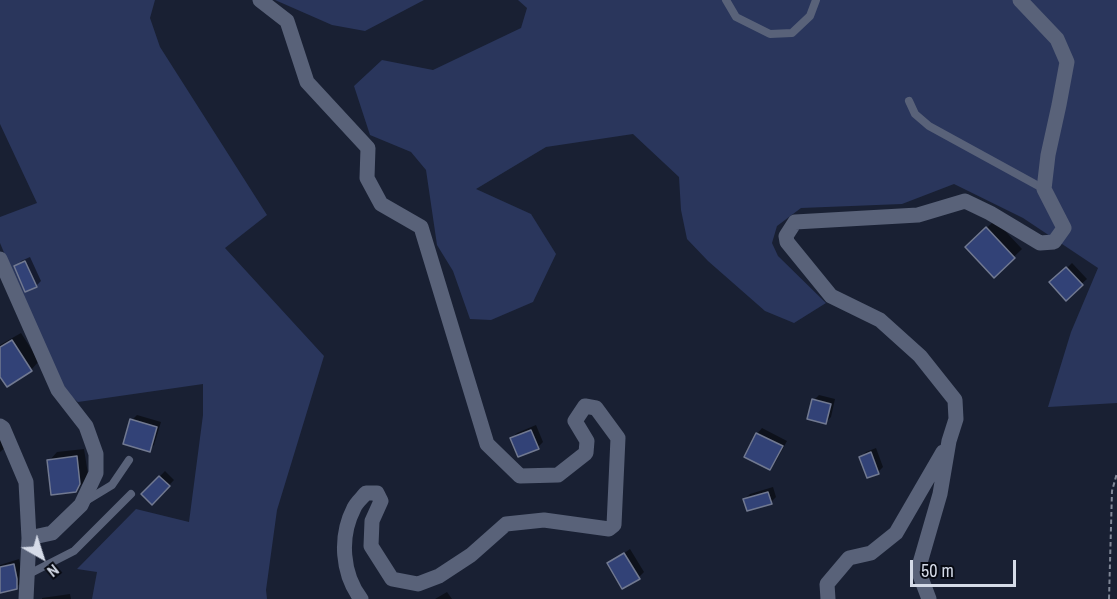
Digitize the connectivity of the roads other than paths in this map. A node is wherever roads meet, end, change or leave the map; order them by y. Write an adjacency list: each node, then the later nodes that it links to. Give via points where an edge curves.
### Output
1 (260, 0): 16 (street, via 287,21 307,82 368,148 367,177 381,204 420,227 488,444 520,476 558,475 586,453 587,441 575,421 585,406 596,408 618,438 614,525 609,529 544,520 506,524 471,555 439,576 418,584 392,579 371,546 372,521 381,501 377,493 366,493 354,508 345,536 345,559 352,587)
2 (726, 0): 3 (lane, via 736,17 770,34 792,33 810,16)
3 (816, 0)
4 (1020, 0): 6 (street, via 1057,39 1067,62)
5 (909, 101): 6 (lane, via 915,114 929,126)
6 (1044, 189): 9 (street, via 1064,228 1054,242 1040,243 965,201 918,215 795,222 786,236 831,296 880,320 920,356 955,400 956,419)
7 (0, 259): 12 (street, via 58,390 86,426 96,454 96,473)
8 (0, 426): 13 (street, via 26,482)
9 (949, 441): 17 (street, via 896,533 871,553 849,558 826,584); 18 (street, via 940,494 918,570)
10 (129, 460): 12 (lane, via 112,485)
11 (131, 494): 14 (lane, via 74,551)
12 (81, 505): 13 (street, via 52,533)
13 (29, 538): 14 (street)
14 (27, 574): 15 (street)
15 (26, 599)
16 (361, 599)
17 (828, 599)
18 (929, 599)

